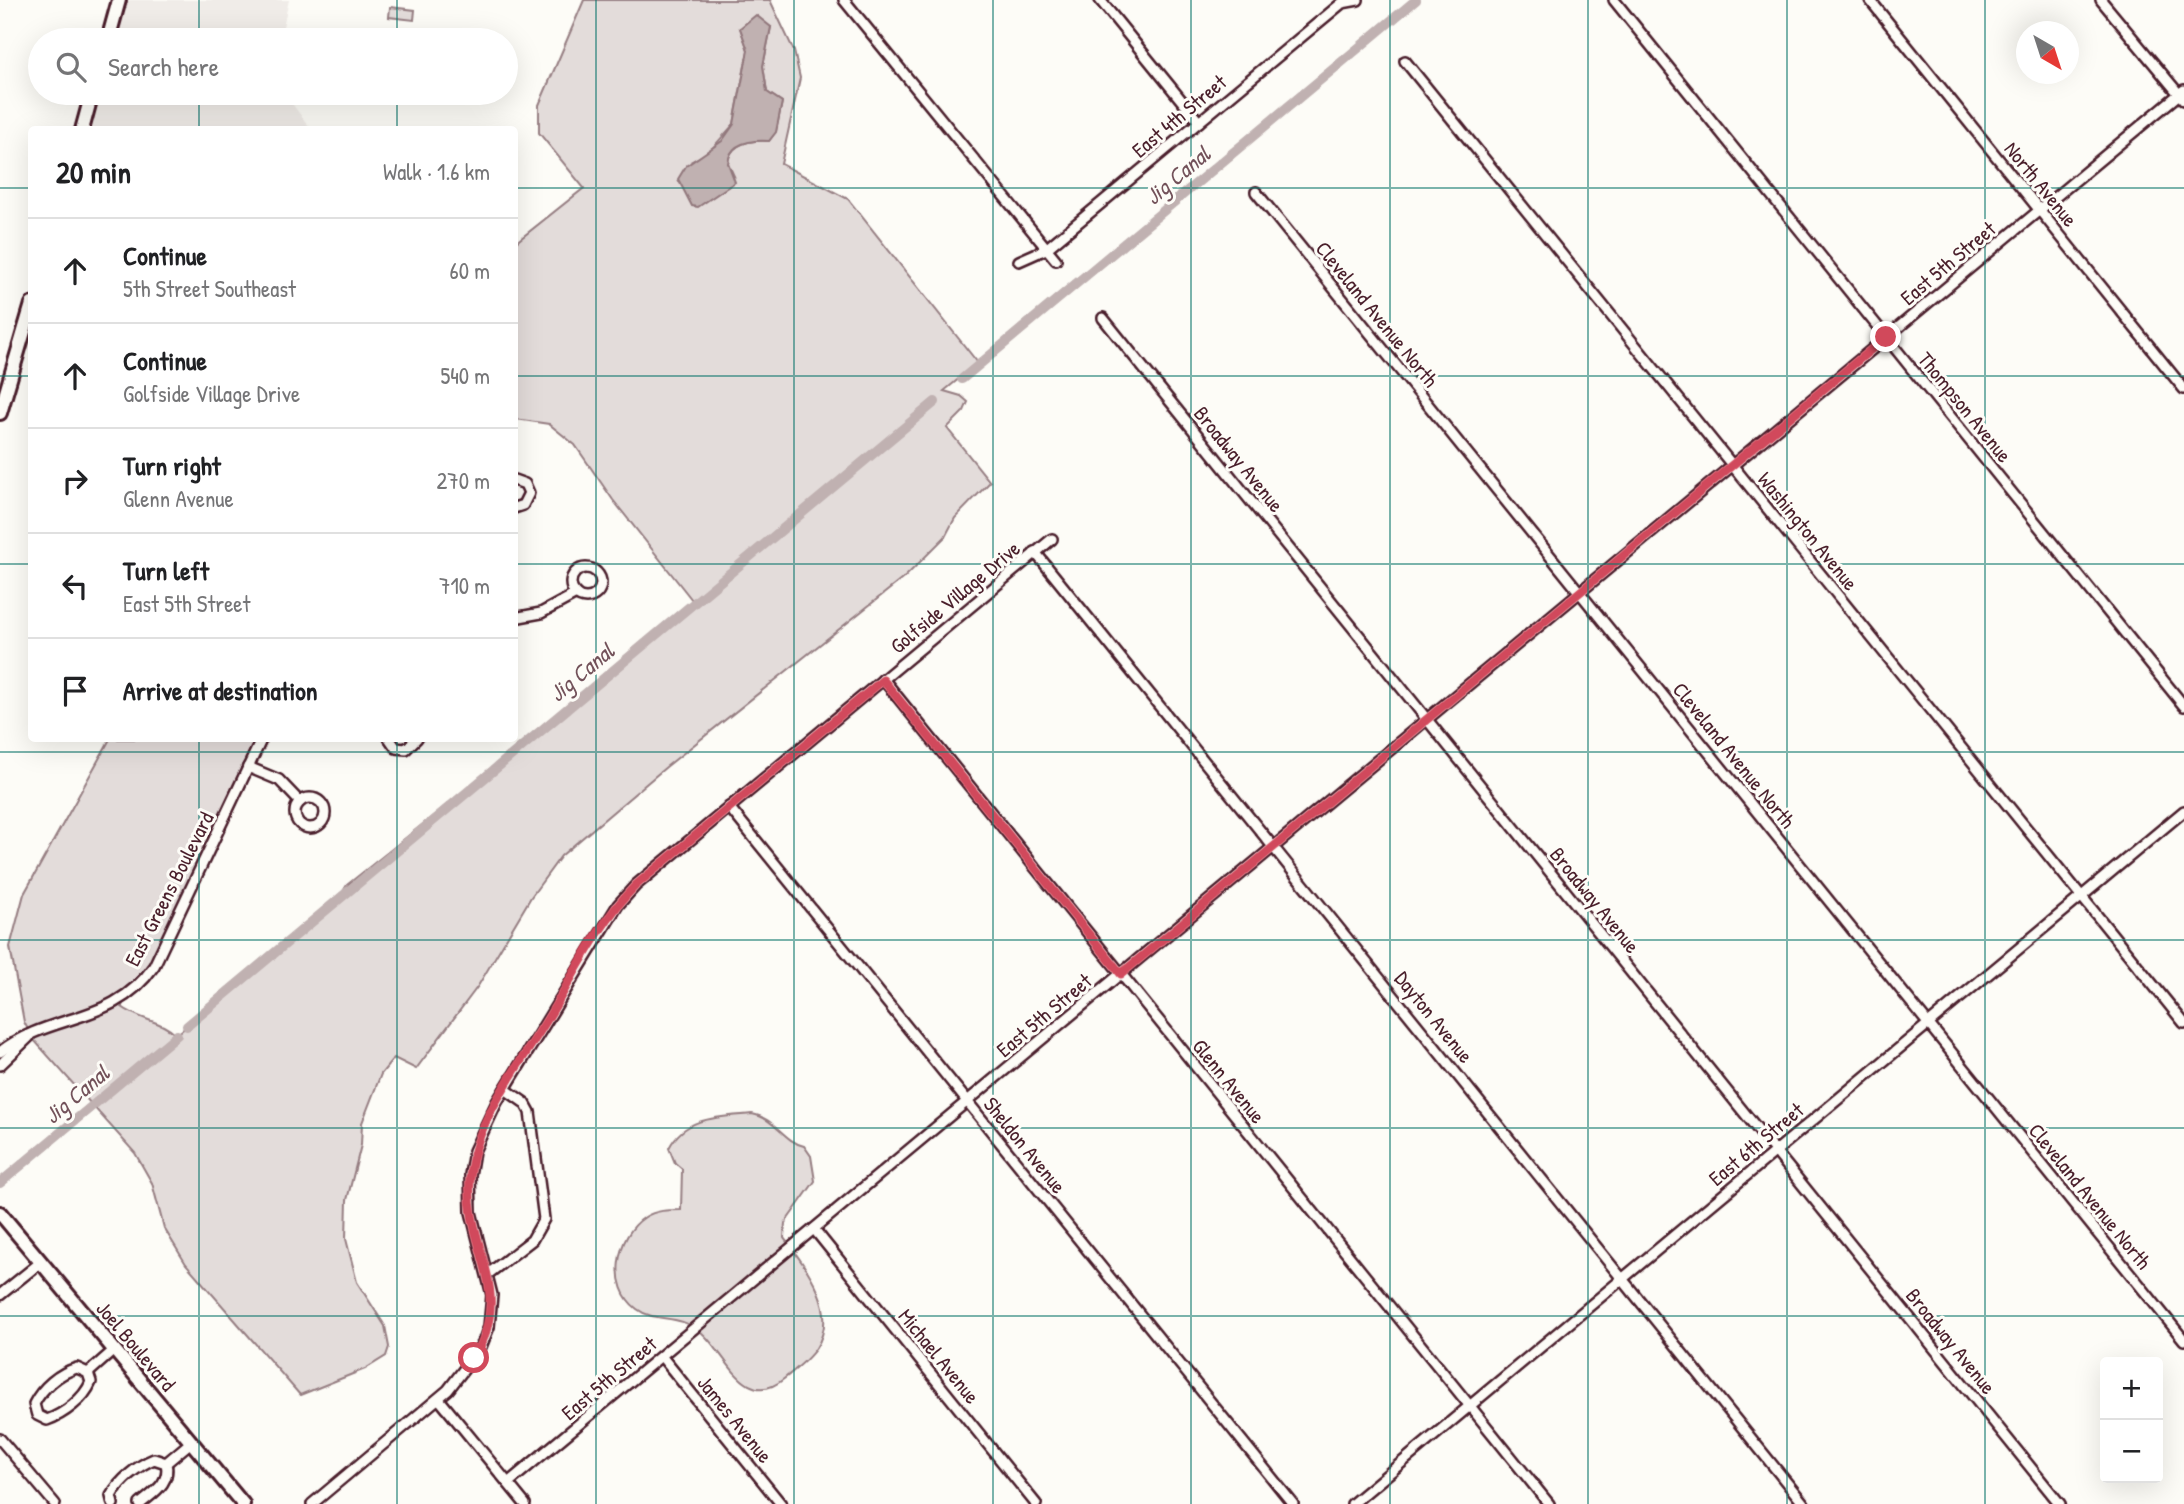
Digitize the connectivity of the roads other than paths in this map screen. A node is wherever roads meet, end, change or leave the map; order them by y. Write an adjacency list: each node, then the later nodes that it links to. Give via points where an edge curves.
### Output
1 (119, 0): 8 (main road)
2 (844, 0): 16 (street)
3 (1100, 0): 12 (street)
4 (1614, 0): 21 (street, Thompson Avenue)
5 (1870, 0): 15 (street, North Avenue)
6 (2101, 0): 10 (street)
7 (1357, 1): 12 (street, East 4th Street, via 1342,3)
8 (111, 28)
9 (1405, 61): 24 (street, Washington Avenue)
10 (2182, 95): 15 (street, East 5th Street)
11 (89, 105): 13 (main road)
12 (1199, 122): 16 (street, East 4th Street)
13 (83, 126)
14 (1256, 192): 29 (street, Cleveland Avenue North)
15 (2039, 210): 21 (street, East 5th Street); 22 (street, North Avenue)
16 (1046, 249): 17 (street); 18 (street, East 4th Street)
17 (1056, 260)
18 (1019, 261)
19 (28, 318): 23 (main road)
20 (1103, 318): 34 (street, Broadway Avenue)
21 (1886, 337): 24 (street, East 5th Street); 33 (street, Thompson Avenue)
22 (2184, 389)
23 (0, 413)
24 (1732, 465): 29 (street, East 5th Street); 43 (street, Washington Avenue)
25 (518, 481): 26 (street, via 529,493)
26 (518, 507)
27 (1052, 538): 28 (street, Golfside Village Drive)
28 (1035, 552): 32 (street, Golfside Village Drive); 42 (street, Dayton Avenue)
29 (1580, 592): 34 (street, East 5th Street); 45 (street, Cleveland Avenue North)
30 (576, 594): 31 (street, via 541,613)
31 (518, 617)
32 (883, 680): 40 (street, Golfside Village Drive); 44 (street, Glenn Avenue)
33 (2184, 706)
34 (1426, 720): 42 (street, East 5th Street); 52 (street, Broadway Avenue)
35 (260, 742): 38 (street, East Greens Boulevard)
36 (392, 742): 37 (street, via 396,748 406,749)
37 (413, 742)
38 (248, 767): 39 (street, via 279,780); 47 (street, East Greens Boulevard, via 146,977 110,1006)
39 (300, 802)
40 (729, 807): 50 (street, Golfside Village Drive, via 618,905); 51 (street, Sheldon Avenue)
41 (2184, 811): 43 (street, East 6th Street)
42 (1274, 847): 44 (street, East 5th Street); 57 (street, Dayton Avenue)
43 (2082, 895): 45 (street, East 6th Street); 46 (street, Washington Avenue)
44 (1121, 974): 51 (street, East 5th Street); 64 (street, Glenn Avenue)
45 (1928, 1023): 52 (street, East 6th Street); 59 (street, Cleveland Avenue North)
46 (2184, 1023)
47 (32, 1033): 48 (street, East Greens Boulevard); 49 (street, East Greens Boulevard)
48 (0, 1052)
49 (0, 1065)
50 (505, 1089): 56 (street, Golfside Village Drive, via 478,1140 470,1175 473,1225); 56 (street, via 530,1112 544,1219 532,1240)
51 (968, 1102): 54 (street, East 5th Street); 77 (street, Sheldon Avenue)
52 (1775, 1151): 57 (street, East 6th Street); 81 (street, Broadway Avenue)
53 (0, 1213): 55 (main road, Joel Boulevard)
54 (814, 1229): 61 (street, East 5th Street); 76 (street, Michael Avenue)
55 (41, 1262): 58 (street); 60 (main road, Joel Boulevard)
56 (488, 1274): 63 (street, Golfside Village Drive, via 492,1306 485,1337 467,1370)
57 (1622, 1279): 64 (street, East 6th Street); 80 (street, Dayton Avenue)
58 (0, 1296)
59 (2184, 1340)
60 (114, 1350): 62 (street); 66 (main road, Joel Boulevard)
61 (662, 1357): 68 (street, East 5th Street); 75 (street, James Avenue)
62 (88, 1373): 62 (street, via 87,1392 58,1416 47,1420 37,1415 34,1404 39,1394 66,1371 77,1368)
63 (439, 1399): 68 (street); 73 (street, Golfside Village Drive)
64 (1469, 1406): 78 (street, East 6th Street); 79 (street, Glenn Avenue)
65 (0, 1439): 69 (street)
66 (191, 1442): 67 (street); 72 (main road, Joel Boulevard)
67 (166, 1463): 70 (street, via 154,1459 144,1463 117,1486 111,1496); 71 (street, via 165,1483)
68 (508, 1483): 74 (street)
69 (54, 1504)
70 (113, 1504)
71 (141, 1504)
72 (243, 1504)
73 (312, 1504)
74 (525, 1504)
75 (781, 1504)
76 (1037, 1504)
77 (1293, 1504)
78 (1352, 1504)
79 (1549, 1504)
80 (1804, 1504)
81 (2060, 1504)

